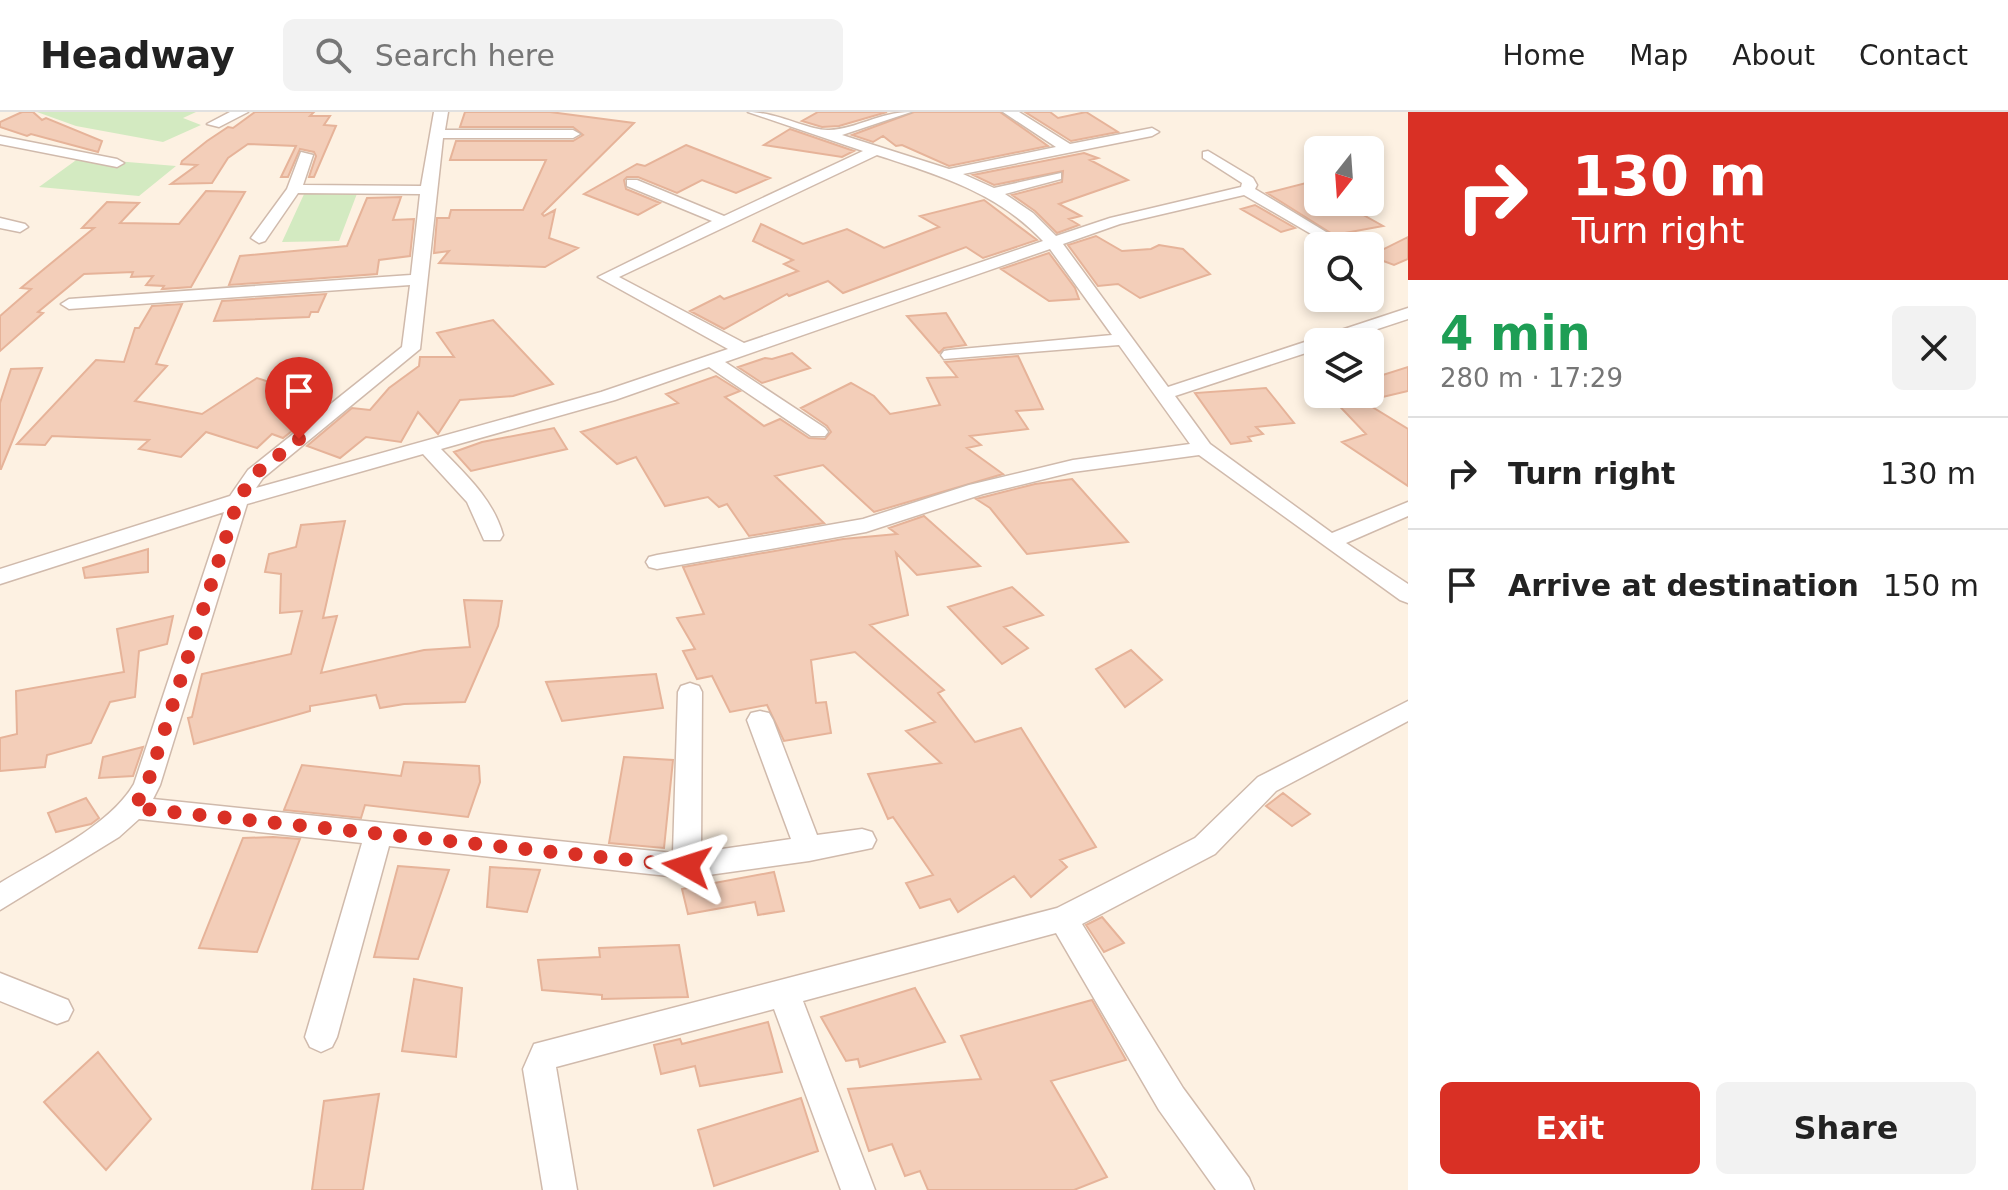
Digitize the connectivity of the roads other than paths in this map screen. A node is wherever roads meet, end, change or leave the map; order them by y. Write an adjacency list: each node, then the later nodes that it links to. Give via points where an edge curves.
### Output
1 (241, 112): 6 (street)
2 (755, 112): 9 (street)
3 (904, 112): 9 (street)
4 (1010, 112): 11 (street)
5 (439, 123): 8 (street); 20 (street)
6 (214, 124)
7 (1152, 132): 11 (street)
8 (573, 134)
9 (828, 135): 12 (street)
10 (0, 140): 15 (street)
11 (1065, 147): 16 (street)
12 (876, 150): 16 (street); 23 (street)
13 (306, 155): 19 (street)
14 (1208, 155): 21 (street, via 1248,181)
15 (117, 163)
16 (948, 173): 22 (street)
17 (1056, 176): 22 (street)
18 (632, 183): 23 (street)
19 (294, 189): 20 (street); 27 (street)
20 (428, 190): 29 (street)
21 (1246, 190): 26 (street); 28 (street, via 1115,221)
22 (993, 193): 28 (street, via 1028,216)
23 (722, 220): 35 (street, via 606,277)
24 (0, 223): 25 (street)
25 (20, 227)
26 (1318, 232)
27 (259, 238)
28 (1054, 243): 33 (street); 35 (street)
29 (421, 279): 30 (street); 42 (street, via 411,349 255,474)
30 (69, 304)
31 (1408, 313): 32 (street)
32 (1362, 328)
33 (1124, 339): 36 (street); 38 (street)
34 (1304, 347): 38 (street)
35 (742, 349): 37 (street)
36 (950, 355)
37 (711, 360): 39 (street); 40 (street, via 608,396)
38 (1164, 394): 41 (street)
39 (818, 432)
40 (427, 447): 42 (street); 44 (street, via 465,486 490,523)
41 (1203, 448): 45 (street); 46 (street, via 1073,466 976,489 866,525)
42 (238, 500): 47 (street); 52 (street, via 147,785)
43 (1408, 508): 45 (street)
44 (492, 535)
45 (1330, 542): 48 (street)
46 (657, 562)
47 (0, 577)
48 (1408, 595)
49 (690, 692): 56 (street)
50 (1408, 710): 58 (street, via 1267,784 1205,846)
51 (760, 720): 55 (street)
52 (134, 808): 53 (street); 57 (street)
53 (379, 833): 56 (street); 62 (street)
54 (862, 840): 55 (street)
55 (809, 850): 56 (street)
56 (687, 866)
57 (0, 898)
58 (1063, 919): 60 (street); 65 (street, via 1171,1099)
59 (0, 987): 61 (street)
60 (784, 993): 63 (street, via 545,1055 539,1069); 64 (street)
61 (57, 1010)
62 (321, 1037)
63 (560, 1190)
64 (858, 1190)
65 (1237, 1190)

